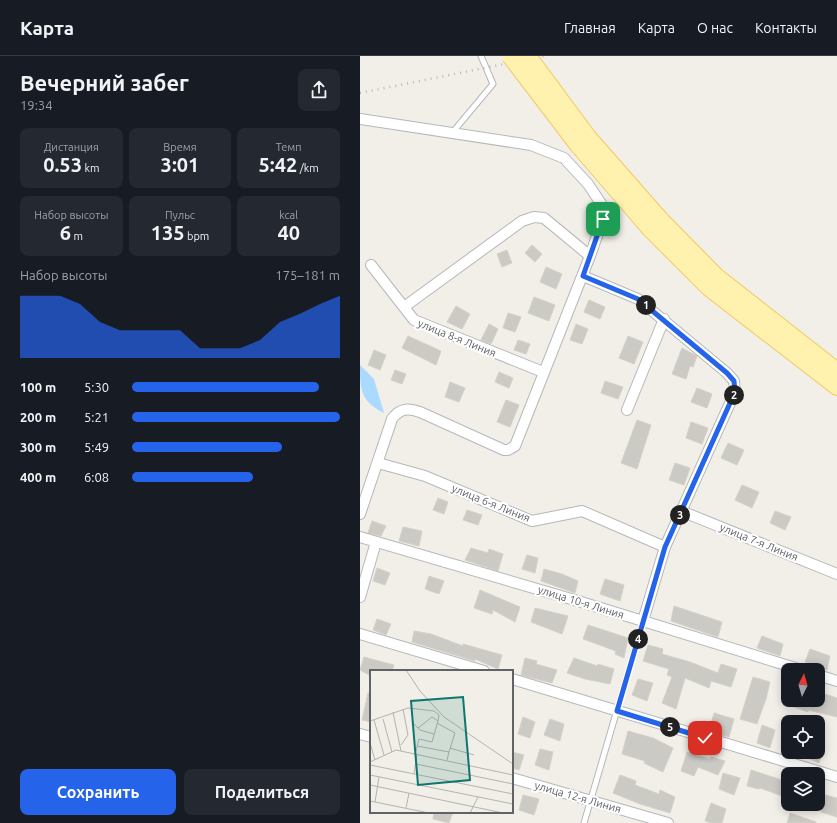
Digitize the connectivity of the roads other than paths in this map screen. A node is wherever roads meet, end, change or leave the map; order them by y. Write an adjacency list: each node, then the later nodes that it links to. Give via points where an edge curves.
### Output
1 (481, 56): 5 (lane, via 493,84)
2 (510, 56): 6 (main road, bridge, via 577,144)
3 (528, 56): 6 (main road, bridge)
4 (360, 119): 5 (street)
5 (452, 133): 7 (street, via 531,145 564,158 588,184 602,205 603,219)
6 (655, 224): 12 (main road, via 716,276); 14 (main road, via 709,288)
7 (590, 256): 9 (street); 10 (street, via 544,218 534,217 522,221)
8 (371, 265): 10 (street, улица 8-я Линия)
9 (583, 276): 11 (street, via 638,299); 13 (street)
10 (404, 307): 13 (street, улица 8-я Линия, via 414,320)
11 (664, 319): 15 (street); 17 (street, via 727,373 734,381 735,392)
12 (837, 371)
13 (543, 372): 16 (street, via 517,442 512,448 504,450 420,412 403,409 392,419)
14 (837, 387)
15 (627, 410)
16 (378, 463): 18 (street); 21 (street, улица 6-я Линия, via 425,476 532,520 582,511)
17 (681, 511): 21 (street); 22 (street, улица 7-я Линия)
18 (360, 514)
19 (360, 537): 20 (street, улица 10-я Линия)
20 (376, 542): 23 (street); 24 (street, улица 10-я Линия)
21 (665, 547): 24 (street)
22 (837, 574)
23 (360, 597)
24 (643, 621): 26 (street, улица 10-я Линия); 31 (lane)
25 (360, 634): 27 (street)
26 (781, 664)
27 (481, 670)
28 (825, 677): 30 (street)
29 (513, 679): 31 (street)
30 (837, 681)
31 (617, 711): 34 (street); 36 (lane)
32 (360, 734): 33 (street)
33 (370, 737)
34 (837, 776)
35 (513, 778): 36 (street, улица 12-я Линия)
36 (591, 801): 37 (lane); 38 (street, улица 12-я Линия)
37 (584, 823)
38 (668, 823)

